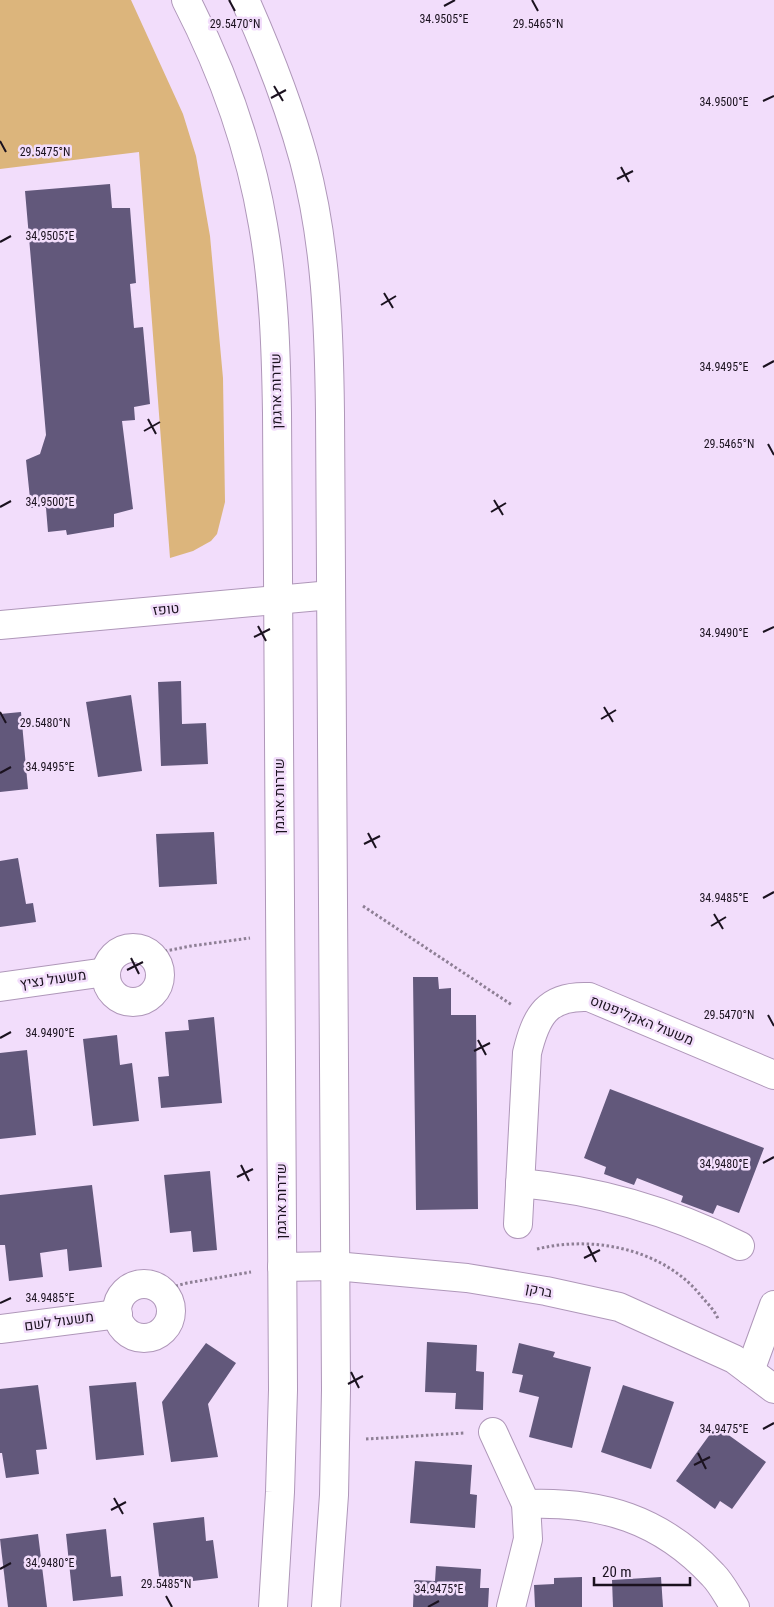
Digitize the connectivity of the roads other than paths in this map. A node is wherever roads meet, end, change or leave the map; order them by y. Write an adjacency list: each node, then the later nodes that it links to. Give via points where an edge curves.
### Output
1 (186, 0): 4 (street, שדרות ארגמן, via 238,124 263,224 270,272 276,366)
2 (245, 0): 3 (street, via 289,107 316,215 330,365)
3 (332, 595): 4 (street, טופז); 12 (street)
4 (278, 599): 5 (street, טופז); 13 (street, שדרות ארגמן)
5 (0, 624)
6 (106, 972): 6 (street, via 112,958 125,949 135,948 150,954 158,967 159,978 153,992 145,999 130,1002 116,996 107,982); 7 (street, משעול נציץ)
7 (0, 987)
8 (774, 1075): 9 (street, משעול האקליפטוס, via 589,997 572,996 558,1000 546,1009 538,1022 527,1053)
9 (520, 1183): 10 (street, משעול האקליפטוס); 11 (street, via 577,1190 632,1203 686,1220)
10 (518, 1224)
11 (740, 1246)
12 (336, 1266): 13 (street, ברקן); 17 (street, ברקן, via 467,1278 619,1307 734,1359); 22 (street, via 336,1441)
13 (282, 1267): 21 (street, שדרות ארגמן, via 282,1439)
14 (774, 1306): 17 (street)
15 (118, 1314): 15 (street, via 121,1299 132,1288 142,1284 161,1290 171,1309 168,1324 157,1335 142,1338 124,1328); 16 (street, משעול לשם)
16 (0, 1329)
17 (750, 1371): 18 (street, ברקן)
18 (774, 1389)
19 (493, 1432): 20 (street)
20 (526, 1504): 23 (street, via 528,1539); 24 (street, via 588,1506 622,1515 655,1529 687,1549 715,1576)
21 (273, 1607)
22 (326, 1607)
23 (511, 1607)
24 (735, 1607)

